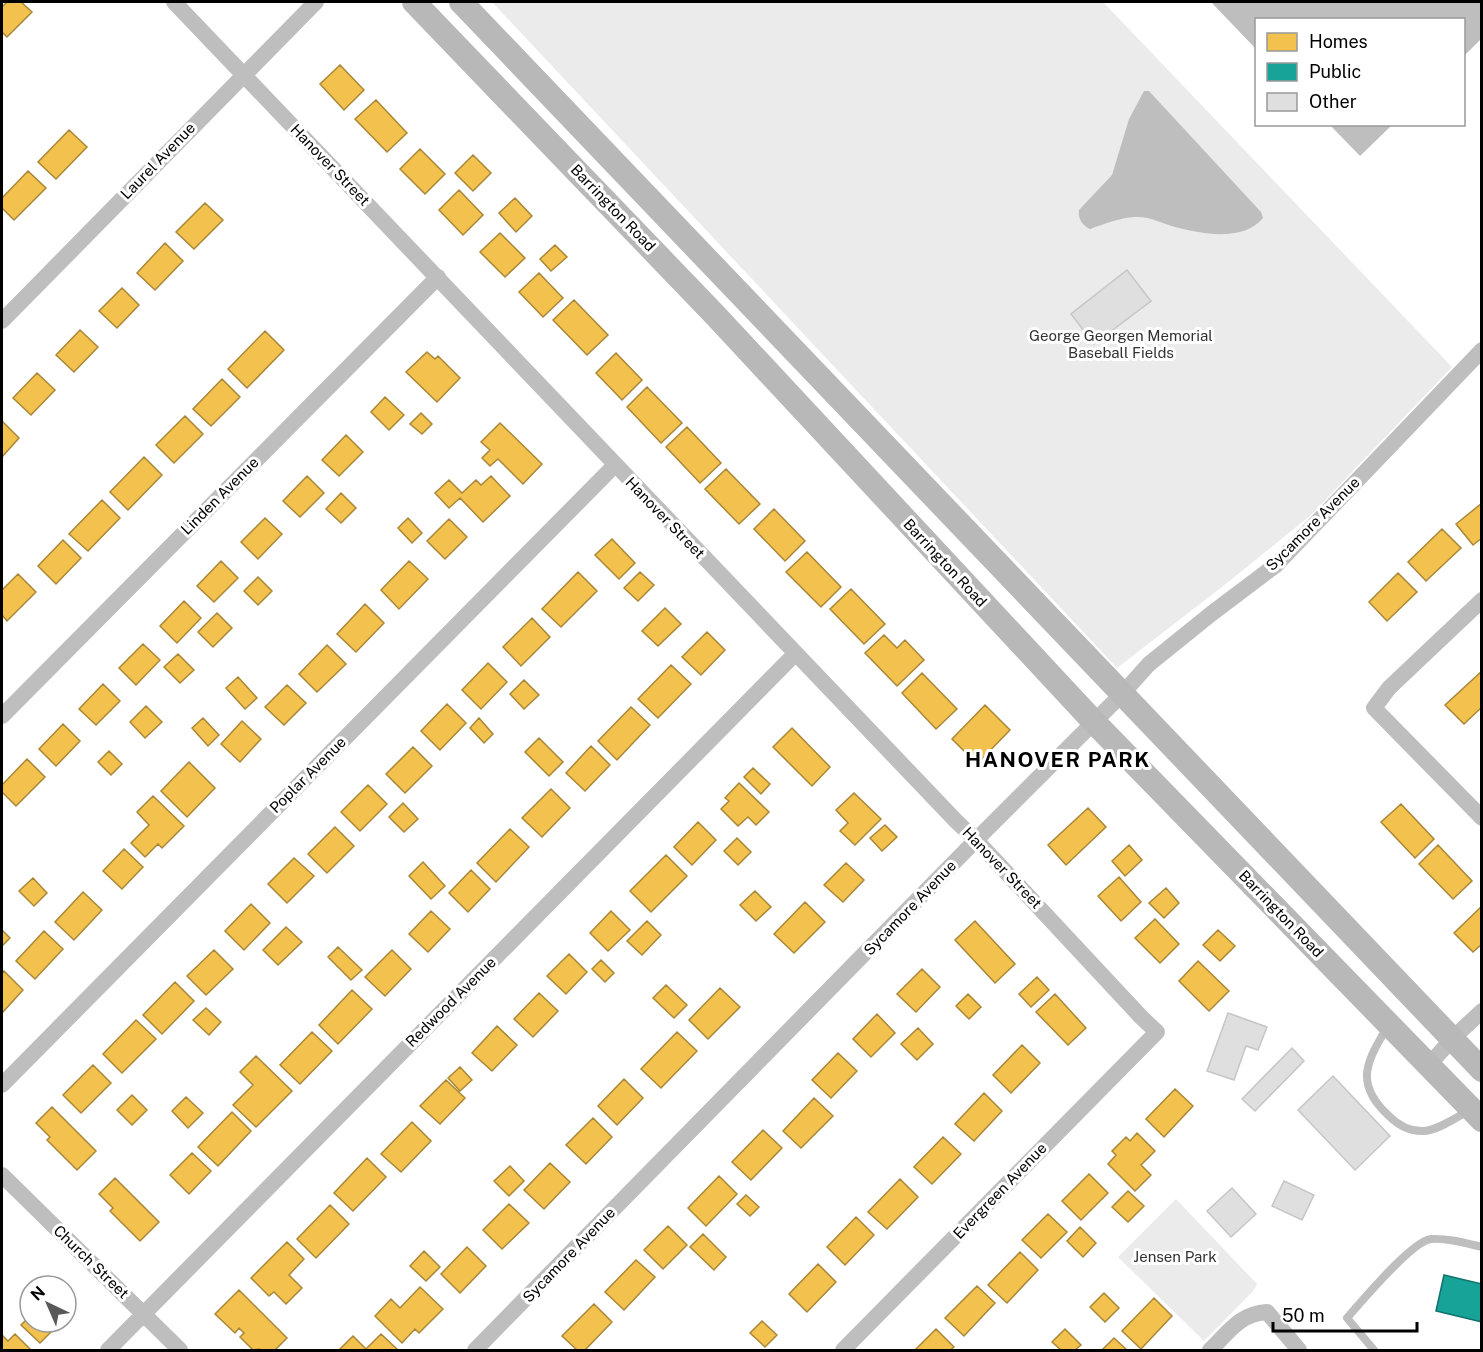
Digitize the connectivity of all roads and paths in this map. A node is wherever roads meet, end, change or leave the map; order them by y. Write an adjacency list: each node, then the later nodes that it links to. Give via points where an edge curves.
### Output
1 (174, 2): 5 (street, Hanover Street)
2 (316, 2): 5 (street, Laurel Avenue)
3 (414, 2): 14 (main road, Barrington Road, via 716,315)
4 (461, 2): 12 (main road)
5 (243, 74): 6 (street, Hanover Street); 7 (street, Laurel Avenue)
6 (438, 277): 9 (street, Hanover Street); 13 (street, Linden Avenue)
7 (2, 321)
8 (1482, 350): 12 (street, Sycamore Avenue, via 1276,565 1149,664)
9 (615, 465): 11 (street, Hanover Street); 23 (street, Poplar Avenue)
10 (1482, 600): 15 (street, via 1389,688 1374,708)
11 (795, 654): 16 (street, Hanover Street); 27 (street, Redwood Avenue)
12 (1122, 694): 14 (street, Sycamore Avenue); 20 (main road)
13 (2, 716)
14 (1094, 722): 16 (street, Sycamore Avenue); 18 (main road, Barrington Road)
15 (1482, 818)
16 (976, 840): 19 (street, Hanover Street); 30 (street, Sycamore Avenue)
17 (1482, 1011): 20 (street)
18 (1389, 1025): 21 (main road, Barrington Road); 24 (lane, via 1371,1053 1366,1079 1373,1098 1385,1112 1400,1127 1423,1132)
19 (1157, 1032): 31 (street, Evergreen Avenue)
20 (1452, 1039): 21 (street); 22 (main road)
21 (1429, 1065): 24 (main road, Barrington Road)
22 (1482, 1070)
23 (2, 1085)
24 (1476, 1114)
25 (2, 1175): 27 (street, Church Street)
26 (1482, 1247): 34 (lane, via 1428,1239 1405,1255 1347,1318)
27 (144, 1314): 28 (street, Redwood Avenue); 29 (street, Church Street)
28 (108, 1350)
29 (180, 1350)
30 (475, 1350)
31 (843, 1350)
32 (1210, 1350): 33 (street, via 1241,1320 1253,1313 1267,1312)
33 (1299, 1350)
34 (1374, 1350)

